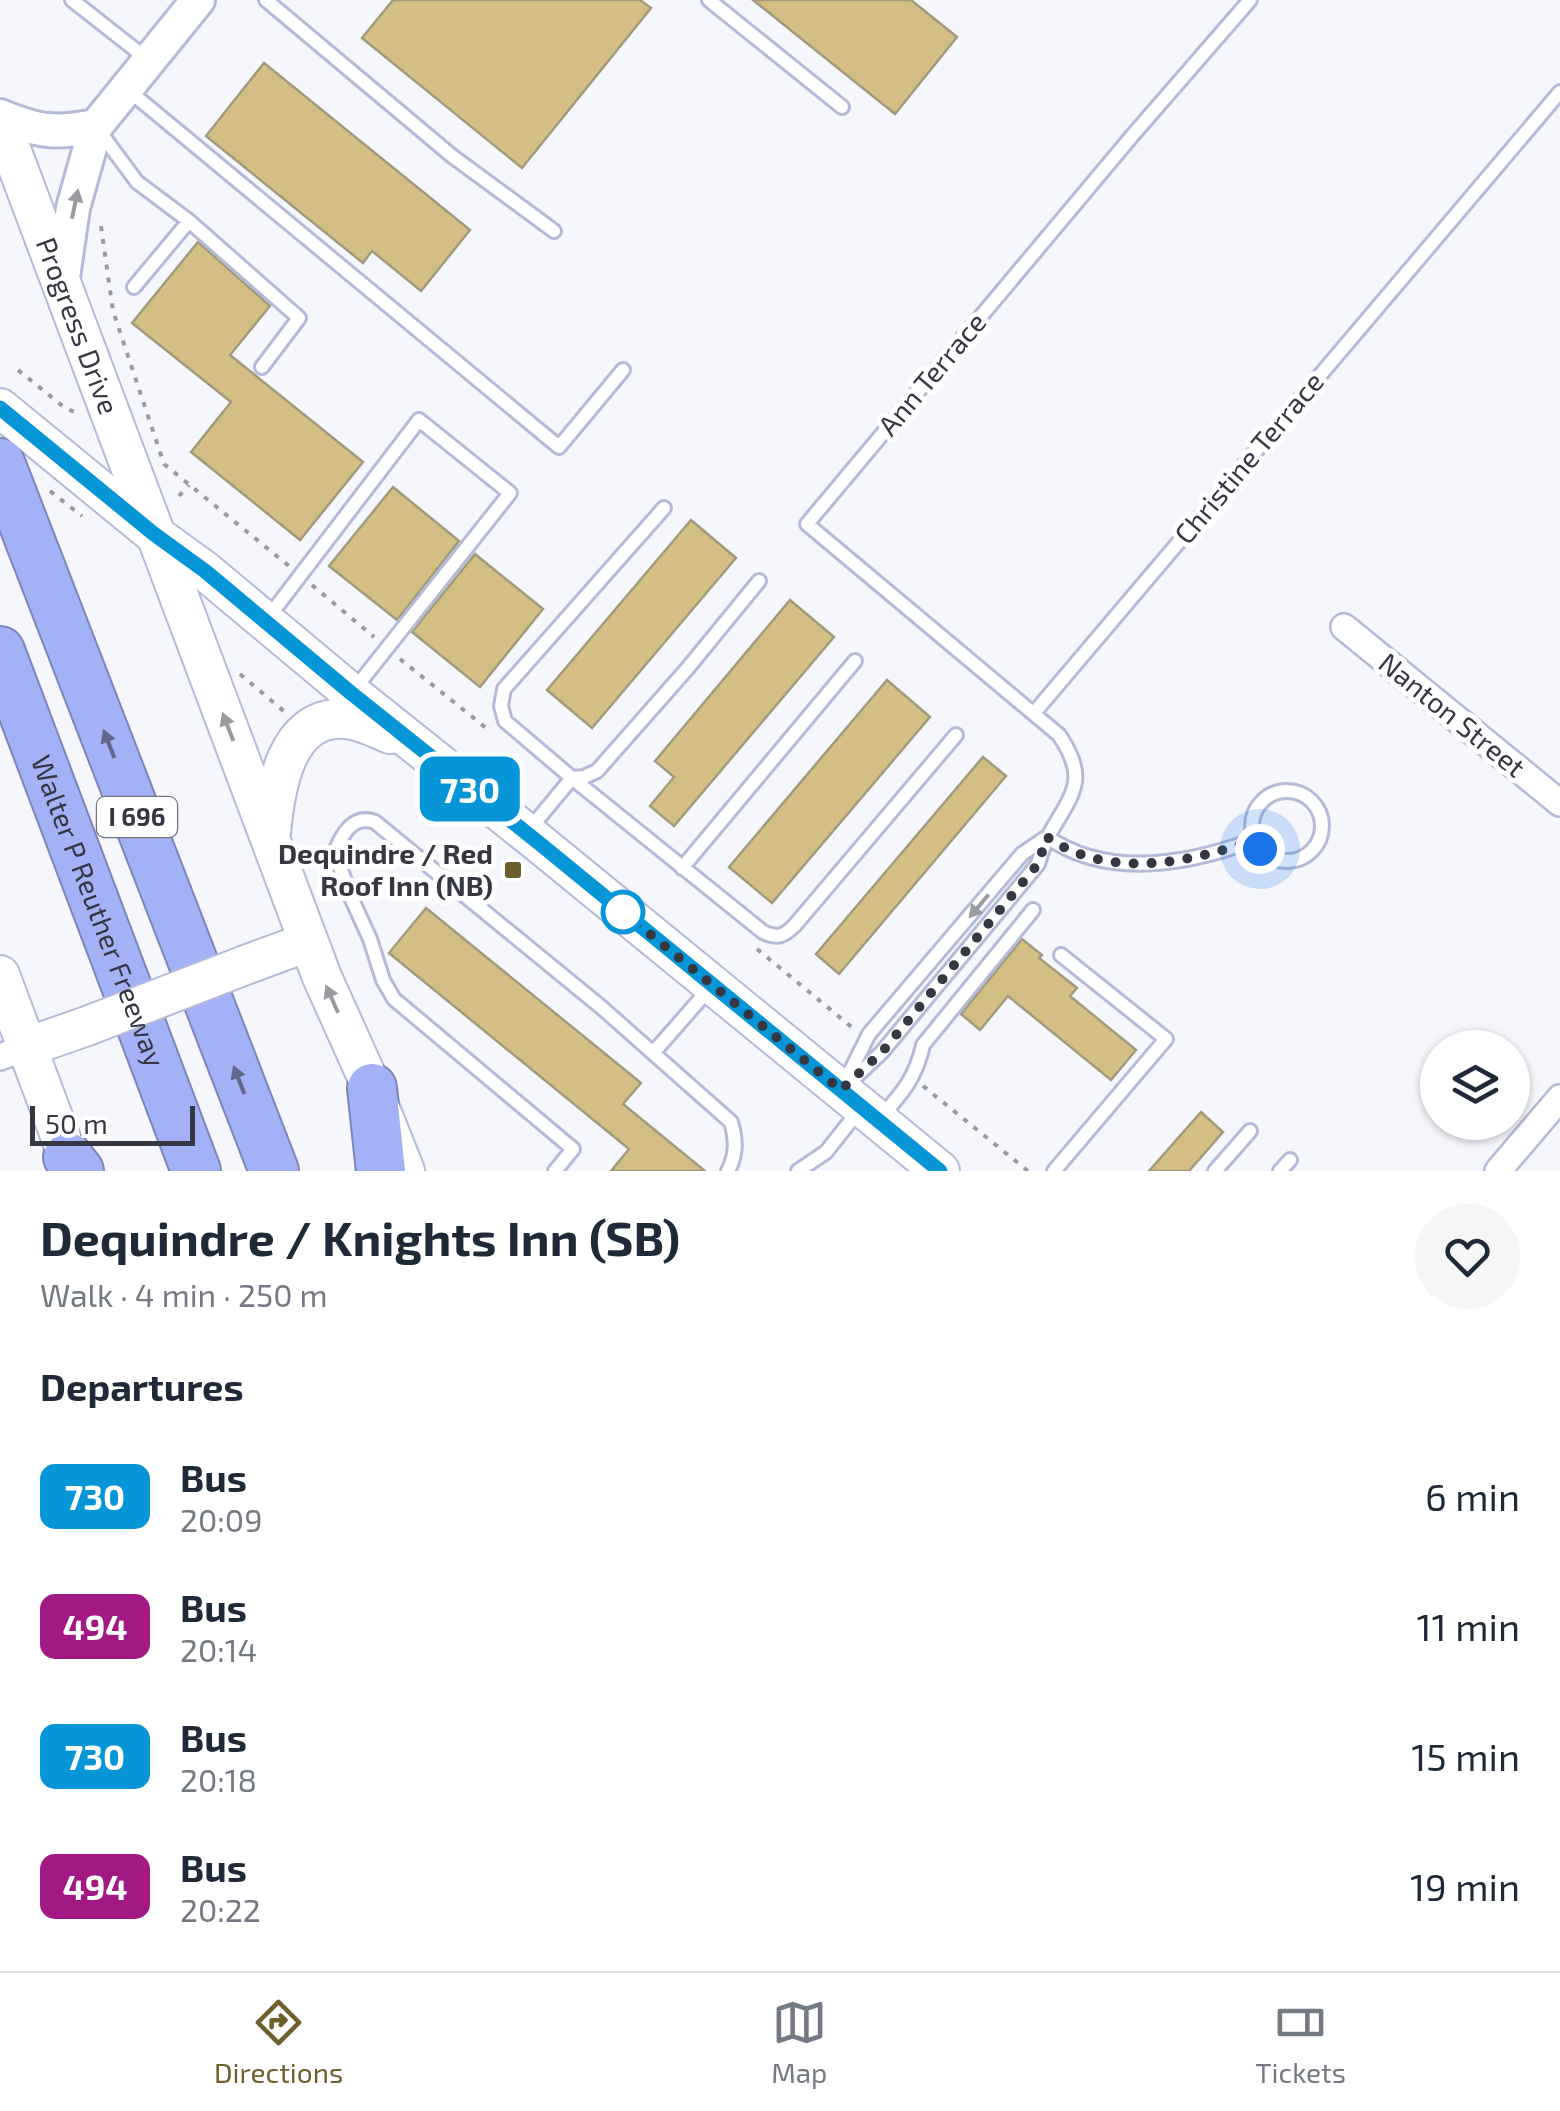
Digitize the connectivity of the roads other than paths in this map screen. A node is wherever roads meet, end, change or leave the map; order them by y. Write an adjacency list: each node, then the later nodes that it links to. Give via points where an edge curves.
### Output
1 (72, 0): 6 (lane)
2 (198, 0): 6 (street)
3 (266, 0): 13 (lane, via 452,156)
4 (709, 0): 9 (lane)
5 (1250, 0): 28 (lane, Ann Terrace, via 807,524)
6 (149, 60): 7 (street)
7 (126, 88): 11 (street); 17 (lane, via 559,447)
8 (1560, 92): 28 (lane, Christine Terrace)
9 (842, 107)
10 (0, 118): 11 (street, via 60,132); 14 (main road, Progress Drive)
11 (96, 126): 12 (lane, via 138,182); 14 (street, one-way to 11, via 73,208)
12 (189, 221): 15 (lane); 16 (lane, via 299,318)
13 (554, 231)
14 (62, 284): 21 (main road, Progress Drive)
15 (134, 288)
16 (262, 367)
17 (624, 370)
18 (0, 408): 19 (main road)
19 (20, 452): 21 (main road); 51 (highway, I 696, one-way to 19)
20 (664, 508): 31 (lane, via 504,689 505,721)
21 (154, 534): 23 (main road); 36 (main road, Progress Drive, one-way to 21)
22 (760, 581): 31 (lane, via 597,771)
23 (265, 620): 27 (main road); 27 (lane, via 419,420 510,493)
24 (1344, 626): 32 (street, Nanton Street)
25 (0, 652): 50 (highway, Walter P Reuther Freeway / I 696)
26 (855, 661): 37 (lane)
27 (351, 693): 30 (main road)
28 (1034, 713): 34 (lane, via 1059,735 1075,765 1073,793)
29 (956, 735): 37 (lane, via 784,936 763,932)
30 (412, 742): 33 (main road); 36 (main road, via 351,719 308,731 281,770)
31 (572, 778): 33 (lane); 37 (lane)
32 (1560, 804)
33 (526, 833): 42 (main road)
34 (1047, 837): 35 (lane, via 1076,855 1132,864 1212,855); 47 (lane, via 1038,864 882,1052); 47 (lane, one-way to 47, via 1022,854 870,1034)
35 (1254, 840): 35 (lane, via 1268,856 1300,859 1317,845 1320,812 1303,794 1268,796 1253,816)
36 (270, 841): 39 (main road, Progress Drive)
37 (682, 868)
38 (1033, 910): 47 (lane, via 923,1046 913,1078)
39 (308, 942): 43 (main road, bridge); 45 (main road, Progress Drive, one-way to 39)
40 (1062, 954): 58 (lane, via 1166,1039)
41 (0, 975): 43 (main road)
42 (712, 986): 44 (lane); 47 (main road)
43 (13, 1052): 49 (main road)
44 (653, 1053): 54 (lane, via 375,822 348,828 335,852 394,999 574,1148); 55 (lane, via 731,1122 736,1140)
45 (372, 1088): 52 (highway); 53 (main road, Progress Drive)
46 (1560, 1098): 60 (street)
47 (860, 1106): 56 (lane, via 826,1152); 57 (main road)
48 (1250, 1131): 59 (lane)
49 (73, 1166)
50 (196, 1171)
51 (274, 1171)
52 (381, 1171)
53 (405, 1171)
54 (555, 1171)
55 (728, 1171)
56 (798, 1171)
57 (940, 1171)
58 (1054, 1171)
59 (1215, 1171)
60 (1498, 1171)

